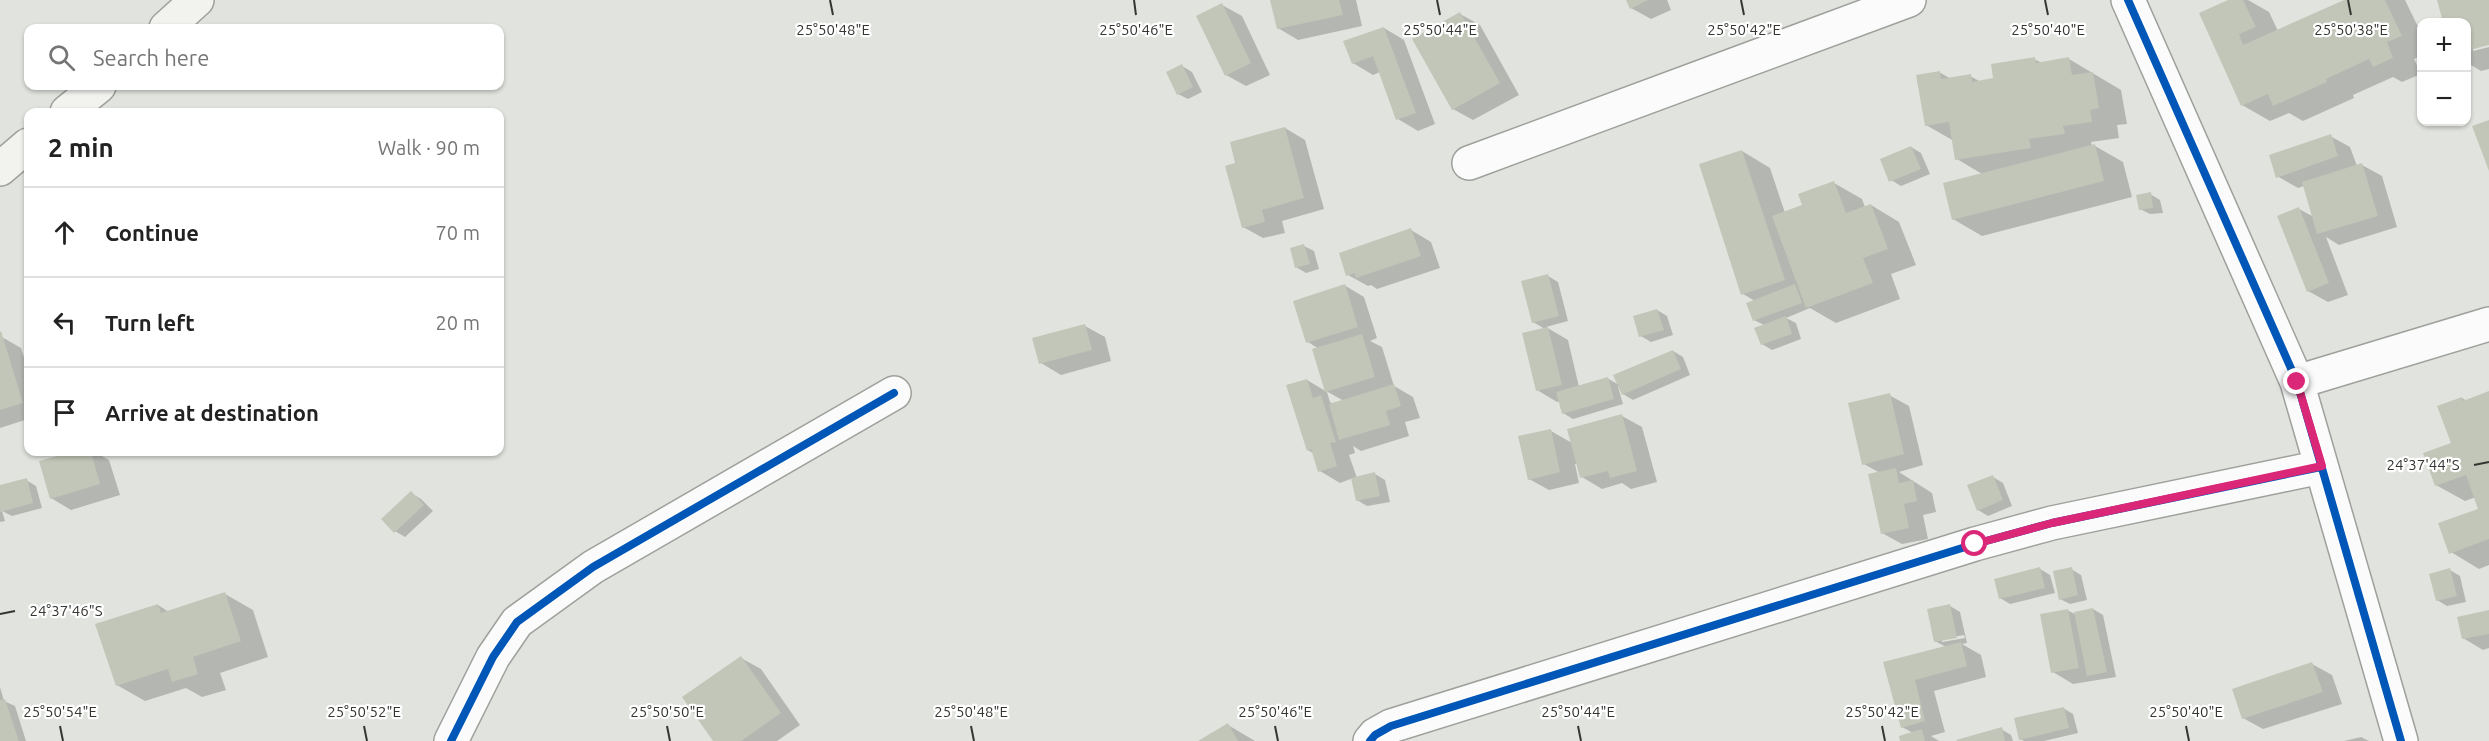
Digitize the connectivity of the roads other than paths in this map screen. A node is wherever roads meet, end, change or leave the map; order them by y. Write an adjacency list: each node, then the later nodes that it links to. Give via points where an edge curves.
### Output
1 (198, 0): 4 (street)
2 (1909, 0): 8 (street)
3 (2128, 0): 11 (street)
4 (171, 24)
5 (94, 90): 6 (street)
6 (72, 108)
7 (24, 149): 9 (street)
8 (1469, 163)
9 (0, 170)
10 (2489, 324): 11 (street)
11 (2297, 382): 13 (street)
12 (894, 393): 14 (street, via 593,567 517,622 493,657)
13 (2322, 466): 15 (street, via 2052,523 1975,544 1391,726); 16 (street)
14 (451, 741)
15 (1370, 741)
16 (2401, 741)

